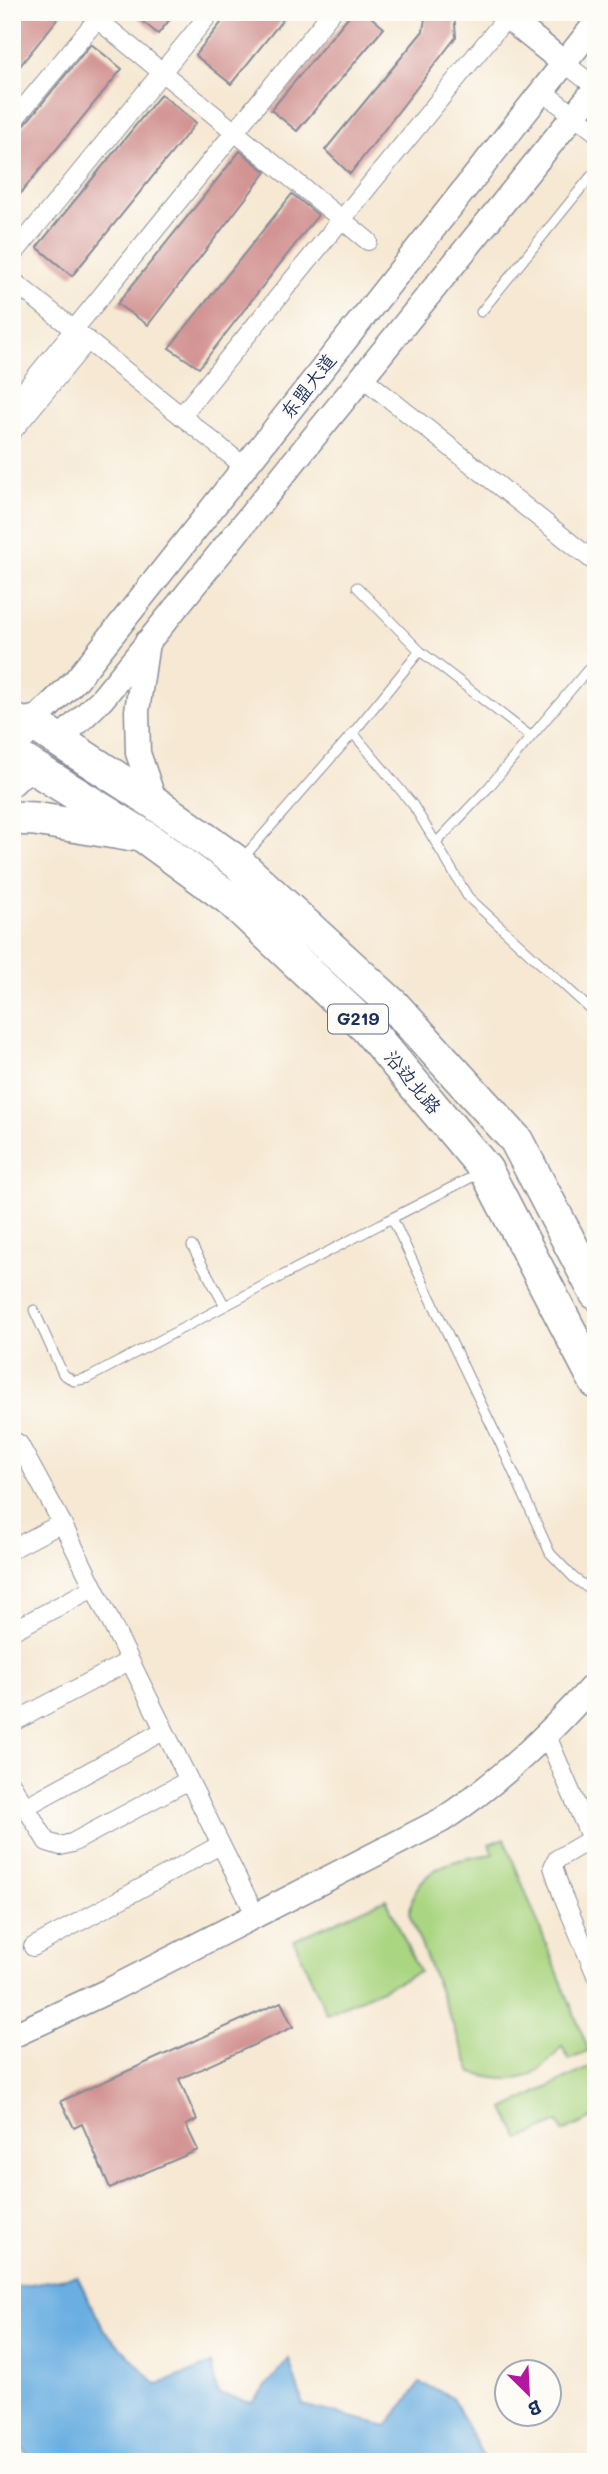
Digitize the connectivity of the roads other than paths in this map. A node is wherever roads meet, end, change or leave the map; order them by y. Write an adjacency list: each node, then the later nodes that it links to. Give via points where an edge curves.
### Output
1 (211, 12): 7 (street)
2 (332, 12): 12 (street)
3 (504, 14): 6 (main road); 15 (street)
4 (100, 16): 7 (street); 11 (street)
5 (596, 23): 6 (main road, 东盟大道)
6 (564, 63): 8 (street); 9 (main road, 东盟大道)
7 (162, 73): 12 (street); 17 (street)
8 (596, 88): 10 (main road, 东盟大道)
9 (542, 91): 10 (street); 25 (main road, 东盟大道)
10 (573, 116): 13 (street); 21 (main road, 东盟大道)
11 (12, 122)
12 (235, 132): 15 (street); 20 (street)
13 (596, 132)
14 (596, 170): 19 (lane)
15 (342, 219): 16 (street); 23 (street)
16 (368, 241)
17 (12, 256)
18 (12, 280): 20 (street)
19 (481, 312)
20 (82, 335): 22 (street); 23 (street); 24 (street)
21 (362, 377): 26 (street); 28 (main road, 东盟大道)
22 (12, 402)
23 (181, 416): 25 (street)
24 (12, 432)
25 (245, 467): 33 (main road, 东盟大道)
26 (596, 563)
27 (357, 587): 29 (lane)
28 (147, 642): 33 (main road, 东盟大道, via 102,699); 34 (main road, via 137,711 138,753)
29 (420, 651): 31 (lane); 32 (lane)
30 (590, 667): 32 (lane)
31 (353, 733): 37 (lane, via 413,805); 38 (lane)
32 (530, 736): 37 (lane)
33 (23, 750): 34 (highway, 沿边北路 / G219); 36 (highway, 沿边北路 / G219)
34 (155, 803): 38 (highway, 沿边北路 / G219)
35 (12, 818): 36 (highway)
36 (145, 838): 40 (highway, 沿边北路 / G219, via 229,899 366,1027)
37 (436, 843): 39 (lane, via 468,897)
38 (239, 863): 43 (highway, 沿边北路 / G219, via 394,1006 516,1140)
39 (590, 1009)
40 (486, 1170): 41 (lane); 46 (highway, 沿边北路 / G219)
41 (392, 1218): 44 (lane); 51 (lane, via 550,1553)
42 (192, 1245): 44 (lane)
43 (596, 1293)
44 (225, 1306): 45 (lane, via 88,1378 74,1381 63,1374)
45 (34, 1310)
46 (596, 1382)
47 (12, 1440): 48 (street, via 19,1444)
48 (62, 1523): 49 (street); 50 (street)
49 (12, 1549)
50 (93, 1588): 52 (street); 53 (street)
51 (596, 1594)
52 (12, 1631)
53 (129, 1661): 55 (street); 56 (street)
54 (596, 1682): 57 (main road)
55 (12, 1723)
56 (163, 1731): 58 (street); 60 (street)
57 (547, 1736): 61 (street); 63 (main road, via 442,1820)
58 (187, 1781): 60 (street, via 60,1846 47,1842); 62 (street)
59 (12, 1785): 60 (street)
60 (25, 1807)
61 (593, 1838): 65 (street, via 557,1859 554,1867)
62 (220, 1845): 63 (street); 64 (street)
63 (254, 1914): 66 (main road)
64 (33, 1947)
65 (596, 1975)
66 (12, 2036)

